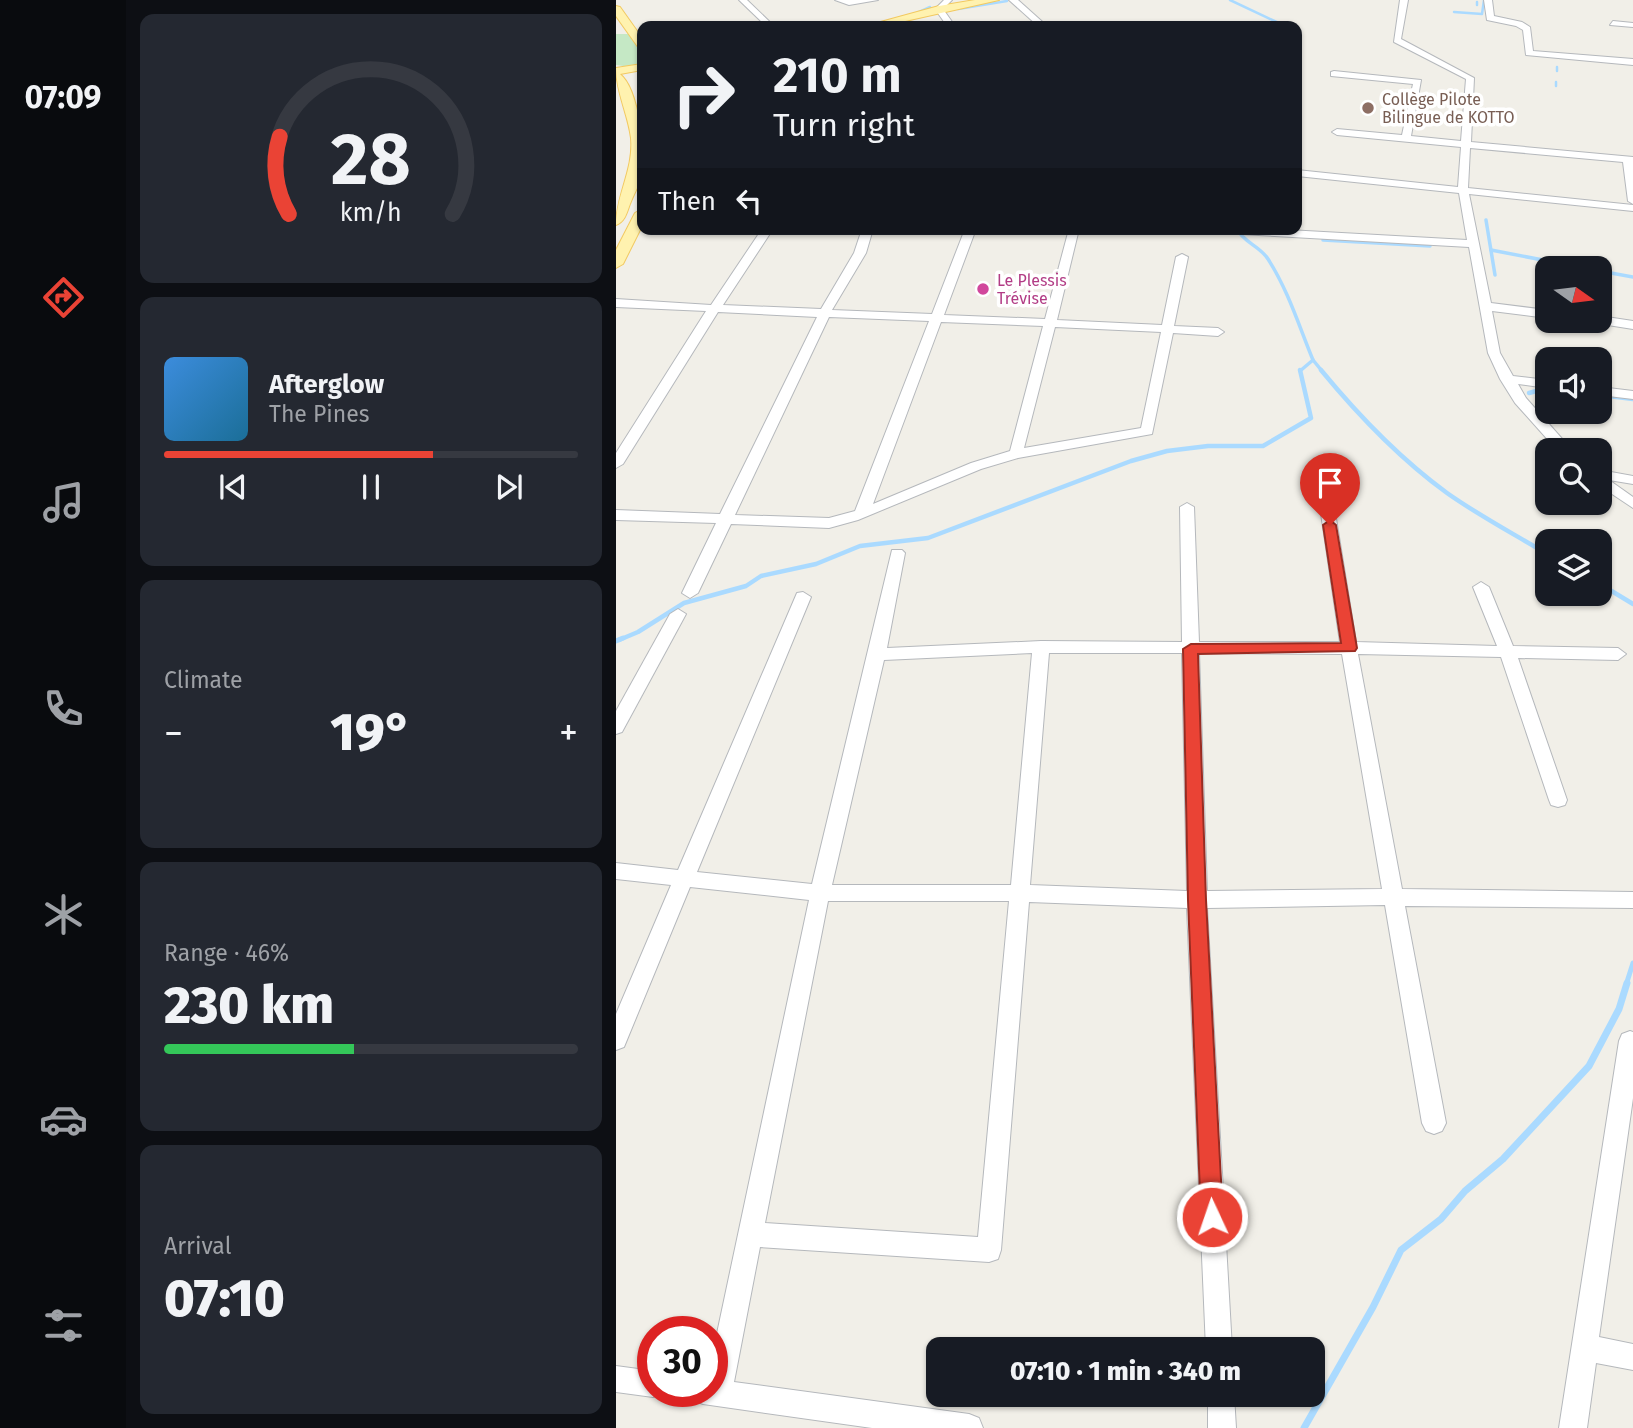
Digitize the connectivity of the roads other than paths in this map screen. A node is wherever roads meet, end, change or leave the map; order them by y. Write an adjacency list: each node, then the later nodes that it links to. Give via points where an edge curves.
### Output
1 (743, 0): 10 (street)
2 (839, 0): 3 (street)
3 (874, 0)
4 (995, 0): 8 (main road)
5 (1013, 0): 13 (street)
6 (1404, 0): 24 (street, via 1397,40 1470,78)
7 (1488, 0): 17 (street, via 1490,18 1527,29 1529,53)
8 (942, 3): 11 (main road); 12 (street)
9 (617, 12): 16 (main road)
10 (765, 21)
11 (886, 21)
12 (949, 21)
13 (1037, 21)
14 (1613, 23): 15 (street)
15 (1633, 24)
16 (637, 38)
17 (1633, 62)
18 (637, 72): 19 (main road)
19 (616, 73): 22 (main road)
20 (1334, 74): 23 (street, via 1418,82)
21 (1337, 132): 23 (street)
22 (637, 135)
23 (1406, 138): 24 (street)
24 (1466, 143): 25 (street); 28 (street)
25 (1631, 160): 29 (street)
26 (1302, 173): 28 (street)
27 (637, 179): 31 (main road)
28 (1463, 188): 30 (street); 38 (street)
29 (1633, 201)
30 (1633, 208)
31 (616, 221)
32 (637, 223): 40 (main road)
33 (1302, 234): 38 (street)
34 (764, 235): 43 (street)
35 (866, 235): 45 (street)
36 (969, 235): 46 (street)
37 (1073, 235): 47 (street)
38 (1473, 244): 42 (street)
39 (1182, 257): 50 (street)
40 (616, 264)
41 (616, 303): 43 (street)
42 (1484, 306): 44 (street); 52 (street, via 1494,353)
43 (714, 309): 45 (street); 58 (street)
44 (1535, 312)
45 (824, 314): 46 (street); 67 (street)
46 (937, 319): 47 (street); 65 (street)
47 (1052, 321): 50 (street); 57 (street)
48 (1612, 322): 49 (street)
49 (1633, 324)
50 (1168, 329): 51 (street); 57 (street, via 1147,431)
51 (1218, 332)
52 (1506, 379): 53 (street); 56 (street)
53 (1535, 383)
54 (1612, 392): 55 (street)
55 (1633, 395)
56 (1554, 438)
57 (1016, 454): 65 (street)
58 (616, 464)
59 (1612, 476): 60 (street)
60 (1633, 480)
61 (1612, 489): 63 (street)
62 (1326, 500): 74 (street)
63 (1633, 505)
64 (1187, 508): 75 (street)
65 (862, 512): 67 (street, via 829,523)
66 (616, 515): 67 (street)
67 (724, 521): 70 (street)
68 (897, 553): 77 (street)
69 (1481, 587): 76 (street)
70 (690, 593)
71 (803, 597): 82 (street)
72 (678, 614): 79 (street)
73 (1041, 647): 75 (street); 77 (street); 84 (street)
74 (1349, 648): 75 (street); 76 (street); 85 (street)
75 (1191, 649): 86 (street)
76 (1508, 653): 78 (street); 80 (street)
77 (877, 654): 83 (street)
78 (1618, 654)
79 (616, 727)
80 (1558, 800)
81 (616, 871): 82 (street)
82 (683, 880): 83 (street); 88 (street)
83 (820, 893): 84 (street); 91 (street)
84 (1020, 893): 86 (street); 91 (street, via 989,1250)
85 (1394, 897): 86 (street); 87 (street); 90 (street)
86 (1197, 900): 93 (street)
87 (1633, 900)
88 (616, 1040)
89 (1630, 1041): 94 (street)
90 (1434, 1123)
91 (750, 1234): 92 (street)
92 (728, 1321)
93 (1218, 1337)
94 (1583, 1347): 95 (street); 102 (street)
95 (1633, 1357)
96 (616, 1379): 97 (street)
97 (637, 1382)
98 (728, 1395): 100 (street)
99 (1222, 1407): 101 (street)
100 (969, 1428)
101 (1223, 1428)
102 (1573, 1428)

